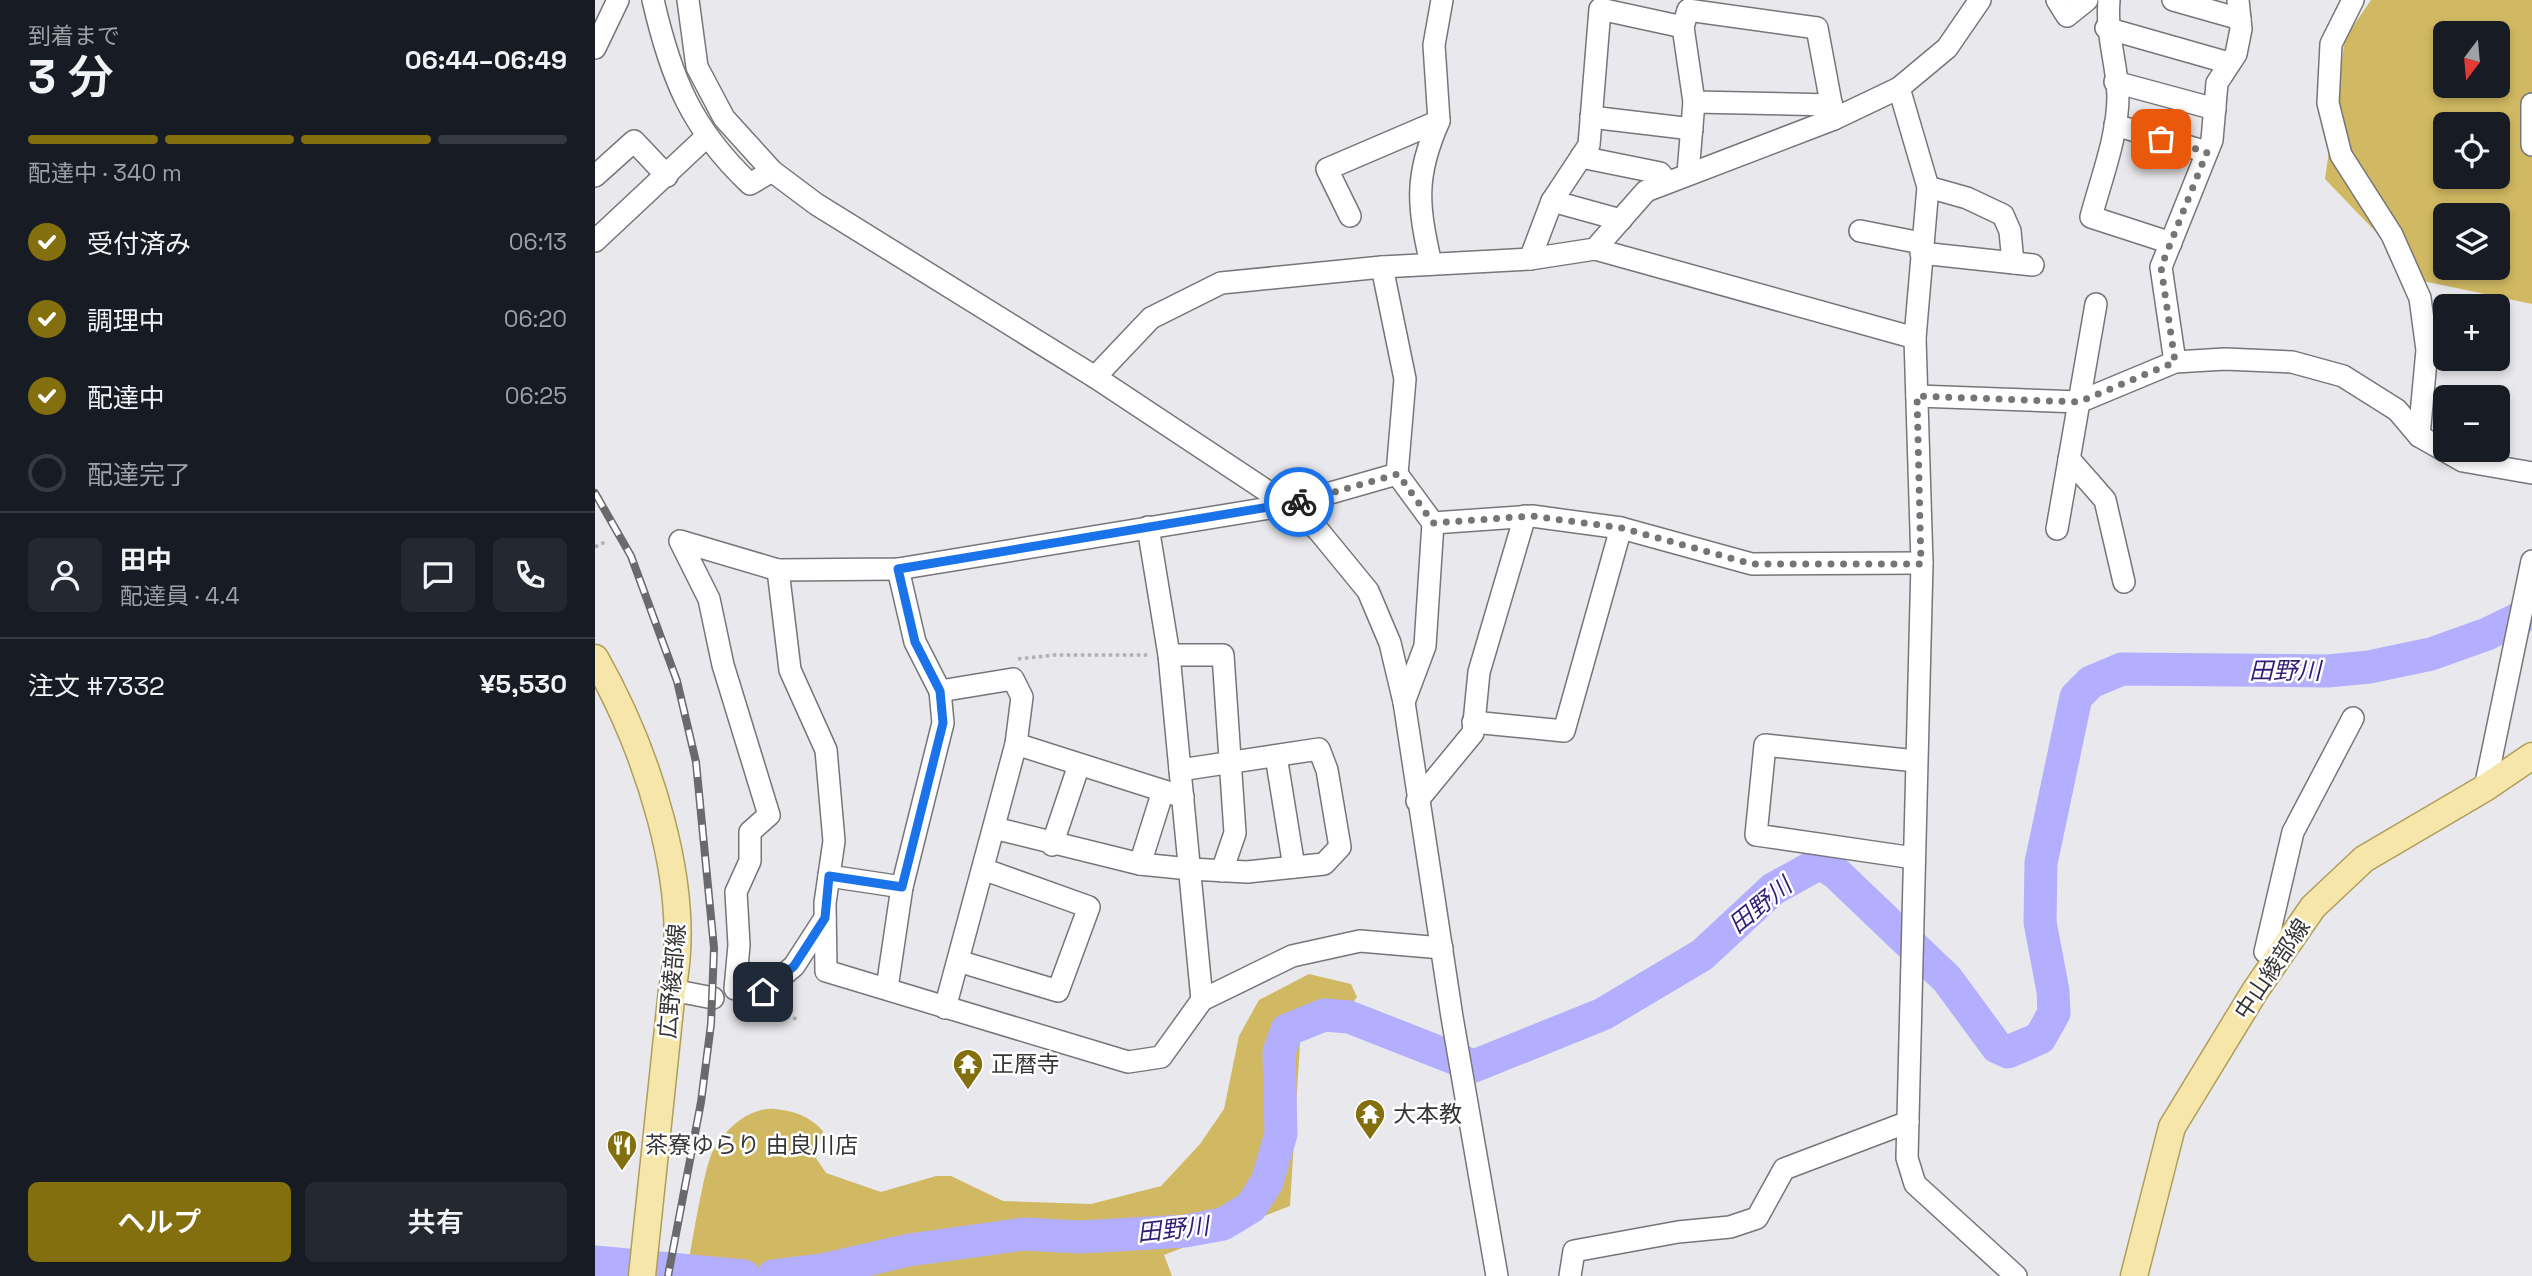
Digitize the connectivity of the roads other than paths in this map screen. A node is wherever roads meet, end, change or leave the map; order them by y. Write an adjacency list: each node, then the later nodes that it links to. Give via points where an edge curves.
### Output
1 (618, 0): 15 (street)
2 (653, 0): 27 (street, via 665,54)
3 (688, 0): 31 (street, via 697,67 724,118)
4 (1442, 0): 24 (street, via 1434,45)
5 (1980, 0): 18 (street, via 1947,48)
6 (2057, 0): 7 (street, via 2067,16)
7 (2088, 0)
8 (2109, 0): 14 (street)
9 (2173, 0): 12 (street)
10 (2353, 0): 54 (street, via 2331,44 2328,103 2341,155 2392,235 2420,298 2427,350)
11 (1600, 5): 13 (street); 23 (street)
12 (2239, 10): 16 (street, via 2241,29)
13 (1686, 12): 19 (street); 22 (street, via 1817,28)
14 (2106, 28): 16 (street); 17 (street)
15 (595, 48)
16 (2229, 63): 21 (street, via 2217,82)
17 (2115, 82): 21 (street); 25 (street)
18 (1899, 88): 22 (street); 36 (street)
19 (1694, 102): 22 (street); 26 (street)
20 (2532, 104): 28 (street)
21 (2215, 109): 29 (street)
22 (1833, 112): 32 (street)
23 (1591, 117): 26 (street); 30 (street, via 1589,145)
24 (1439, 121): 38 (street, via 1327,169); 46 (street, via 1426,151 1419,208)
25 (2115, 125): 29 (street); 42 (street, via 2091,217)
26 (1692, 129): 32 (street)
27 (706, 137): 31 (street, via 750,184); 34 (street)
28 (2532, 145)
29 (2207, 152): 42 (street)
30 (1581, 157): 35 (street, via 1660,173); 37 (street)
31 (772, 171): 51 (street, via 815,204)
32 (1688, 173): 35 (street)
33 (595, 176): 34 (street, via 634,141)
34 (667, 176): 41 (street)
35 (1667, 182): 39 (street, via 1646,191)
36 (1927, 187): 43 (street); 43 (street, via 1967,198 2003,215 2023,264)
37 (1552, 201): 39 (street); 45 (street)
38 (1350, 216)
39 (1621, 220): 44 (street)
40 (1860, 231): 43 (street)
41 (595, 241)
42 (2171, 243): 50 (street, via 2161,267)
43 (1921, 248): 49 (street)
44 (1595, 249): 45 (street); 49 (street)
45 (1530, 259): 46 (street)
46 (1431, 264): 47 (street)
47 (1382, 267): 51 (street, via 1221,283 1151,318); 57 (street, via 1405,379)
48 (2096, 304): 53 (street)
49 (1915, 338): 52 (street)
50 (2175, 362): 53 (street); 54 (street, via 2292,362 2343,376 2397,410)
51 (1095, 377): 58 (street)
52 (1917, 396): 53 (street); 65 (street)
53 (2079, 402): 55 (street)
54 (2419, 436): 56 (street, via 2463,461)
55 (2069, 459): 63 (street); 68 (street, via 2105,500)
56 (2532, 473)
57 (1398, 474): 58 (street); 60 (street)
58 (1288, 505): 61 (street); 72 (street, via 1318,530 1368,590 1390,642)
59 (1525, 516): 60 (street); 62 (street); 74 (street, via 1479,672)
60 (1433, 523): 72 (street, via 1425,646)
61 (1148, 527): 66 (street); 69 (street)
62 (1622, 528): 65 (street, via 1752,564); 74 (street, via 1565,731)
63 (2057, 528)
64 (2532, 561): 82 (street)
65 (1921, 564): 78 (street)
66 (898, 569): 67 (street); 71 (street, via 915,642)
67 (778, 570): 93 (street, via 790,670 826,750 834,841); 95 (street, via 680,541 709,599 723,665 769,815 750,832 750,861 736,892 739,945 735,989 763,992 794,966)
68 (2124, 582)
69 (1169, 655): 79 (street, via 1223,655); 81 (street)
70 (595, 658): 100 (main road, 広野綾部線, via 647,780 673,870 679,908 678,963)
71 (940, 691): 75 (street, via 1013,679 1022,697); 94 (street, via 943,723)
72 (1404, 702): 84 (street)
73 (2353, 718): 97 (street, via 2293,832 2265,952)
74 (1473, 722): 84 (street, via 1473,733)
75 (1016, 744): 80 (street); 85 (street)
76 (1276, 756): 79 (street); 89 (street); 89 (street, via 1319,749 1340,847 1324,864)
77 (2532, 756): 82 (main road, 中山綾部線)
78 (1916, 761): 87 (street); 87 (street, via 1765,745 1756,835)
79 (1229, 763): 81 (street); 92 (street, via 1235,833)
80 (1079, 765): 83 (street); 86 (street)
81 (1180, 771): 83 (street)
82 (2485, 788): 97 (main road, 中山綾部線, via 2364,859 2313,907)
83 (1173, 794): 88 (street); 91 (street)
84 (1417, 800): 96 (street)
85 (994, 828): 86 (street); 90 (street)
86 (1052, 845): 88 (street)
87 (1913, 858): 104 (street)
88 (1140, 864): 91 (street)
89 (1294, 867): 92 (street)
90 (983, 869): 98 (street); 98 (street, via 1089,907 1058,991)
91 (1189, 869): 92 (street); 102 (street)
92 (1222, 871)
93 (829, 876): 94 (street); 95 (street)
94 (902, 887): 99 (street)
95 (825, 918): 99 (street, via 826,971)
96 (1442, 948): 102 (street, via 1360,941 1329,947 1292,956); 107 (street)
97 (2278, 958): 106 (main road, 中山綾部線, via 2172,1127)
98 (958, 961): 103 (street)
99 (887, 988): 103 (street)
100 (672, 990): 101 (street); 105 (main road, 広野綾部線)
101 (713, 998)
102 (1202, 1000): 103 (street, via 1160,1057 1128,1062)
103 (945, 1008)
104 (1908, 1122): 108 (street, via 1784,1169 1757,1218 1730,1227 1574,1251); 109 (street, via 1907,1158 1915,1184)
105 (643, 1268)
106 (2138, 1275)
107 (1497, 1276)
108 (1570, 1276)
109 (2016, 1276)

